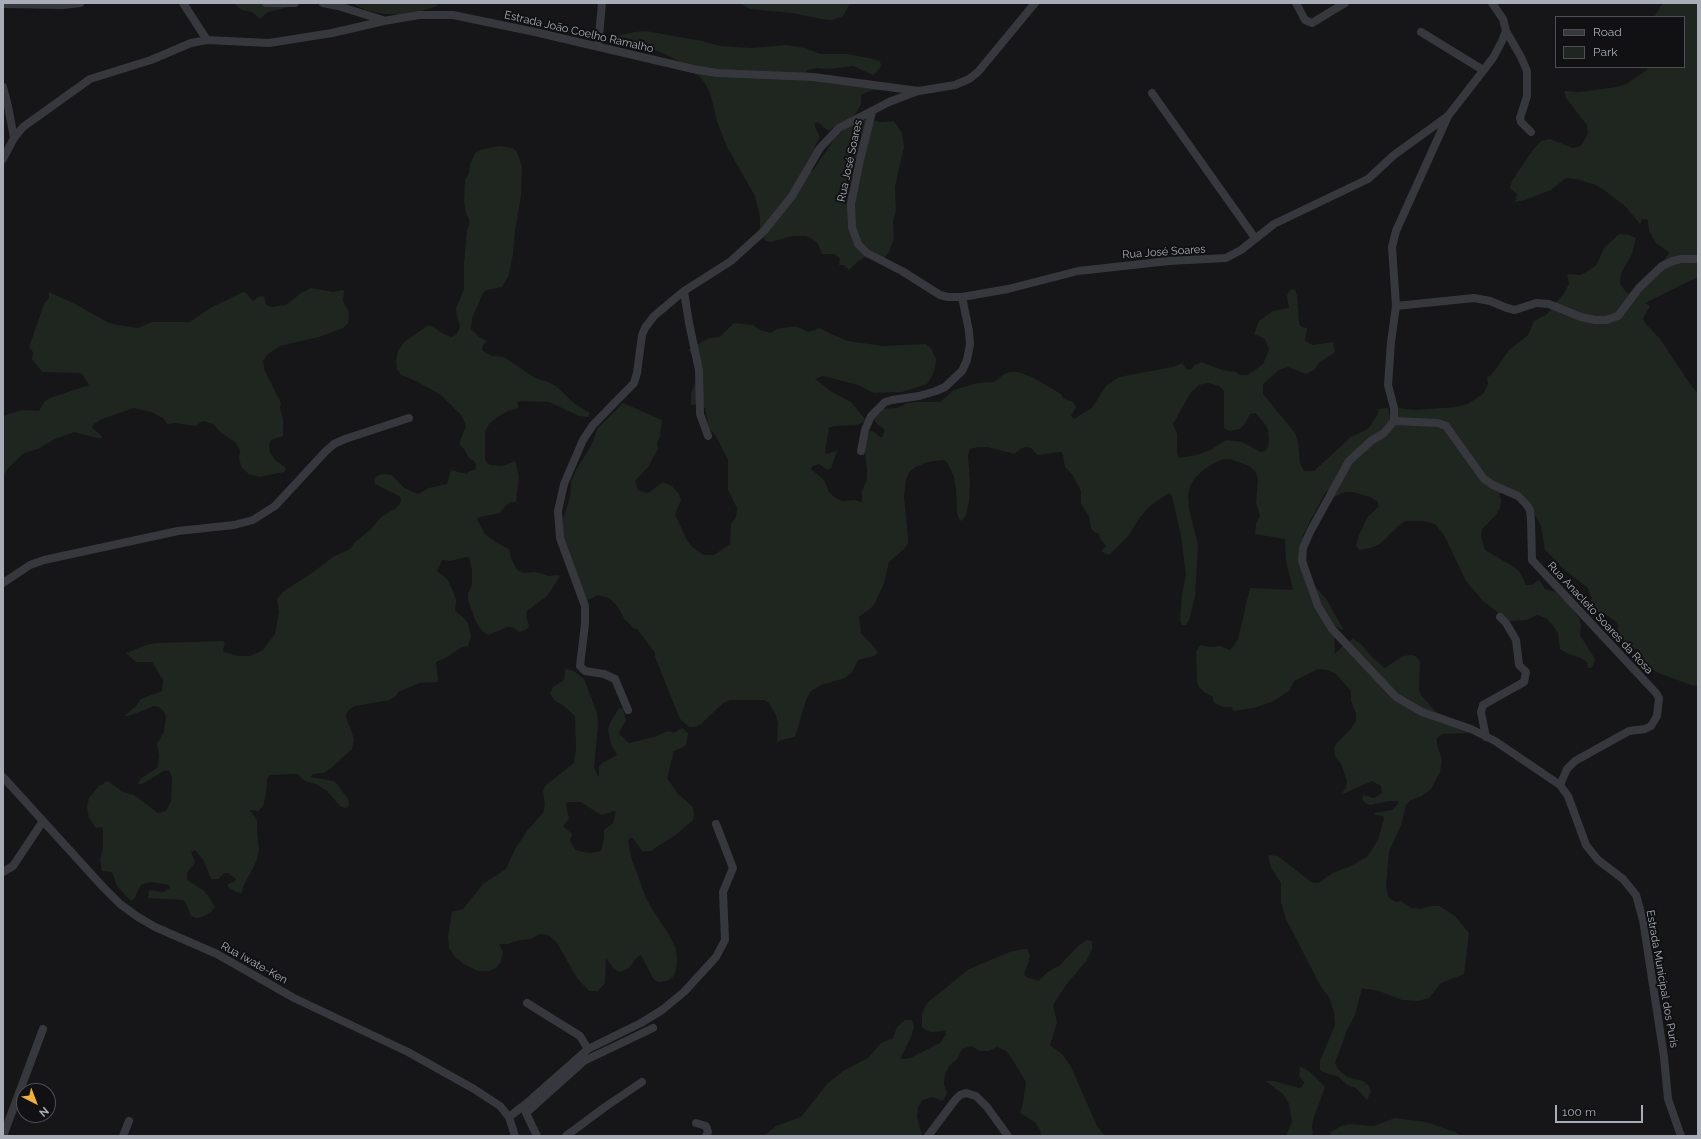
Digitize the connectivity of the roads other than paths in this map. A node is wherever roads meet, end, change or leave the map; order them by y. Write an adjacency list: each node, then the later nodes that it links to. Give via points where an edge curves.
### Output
1 (80, 3): 11 (street)
2 (183, 3): 15 (street)
3 (266, 3): 4 (street)
4 (295, 3)
5 (322, 3): 12 (street)
6 (602, 3): 16 (street)
7 (1035, 3): 19 (street, Estrada João Coelho Ramalho, via 978,72 969,79 955,85)
8 (1296, 3): 9 (street, via 1305,20 1312,23)
9 (1345, 3)
10 (1492, 3): 13 (street, via 1503,19)
11 (3, 4)
12 (384, 21): 15 (street, Estrada João Coelho Ramalho, via 332,33 269,43); 16 (street, Estrada João Coelho Ramalho, via 419,15 453,15)
13 (1506, 31): 17 (street, Rua José Soares, via 1493,58); 23 (street, via 1527,70 1527,96 1520,118)
14 (1421, 32): 17 (street)
15 (206, 40): 24 (street, Estrada João Coelho Ramalho, via 90,79 23,127)
16 (598, 47): 19 (street, Estrada João Coelho Ramalho, via 717,73 812,77)
17 (1483, 70): 22 (street, Rua José Soares)
18 (3, 87): 24 (street)
19 (919, 90): 21 (street)
20 (1152, 92): 26 (street)
21 (872, 112): 28 (street, via 839,128 820,148 792,196 750,245); 29 (street, Rua José Soares, via 851,204 852,227 858,244 867,253 940,295)
22 (1448, 116): 26 (street, Rua José Soares, via 1394,155 1368,179 1274,224); 30 (street, via 1393,239)
23 (1531, 132)
24 (14, 138): 25 (street, Estrada João Coelho Ramalho)
25 (3, 159)
26 (1255, 238): 29 (street, Rua José Soares, via 1226,258 1078,271)
27 (1698, 259): 30 (street, via 1681,259 1662,266 1639,288 1618,316 1606,320 1581,317 1549,304 1536,303 1515,310 1474,298)
28 (684, 291): 33 (street, via 699,370 700,414); 37 (street, via 654,316 645,328 634,383 587,433 564,484 558,511 560,538 585,606 580,666 585,672 604,674 615,679)
29 (962, 297): 34 (street, via 970,344 962,371 945,387 936,391 885,402 871,416 865,430)
30 (1396, 306): 32 (street, via 1388,370)
31 (409, 418): 35 (street, via 334,444 275,506 253,520 234,525 178,531 44,560 30,565)
32 (1394, 421): 38 (street, Estrada Municipal dos Puris, via 1384,433 1349,461 1310,532 1303,548 1302,561 1318,606 1332,629 1396,697 1422,712); 40 (street, Rua Anacleto Soares da Rosa, via 1438,423 1446,426 1484,479 1493,486 1518,496 1526,504 1530,510 1532,560 1659,698 1657,716 1651,726 1629,731 1575,761 1567,769)
33 (708, 436)
34 (861, 452)
35 (3, 583)
36 (1500, 617): 38 (street, via 1516,640 1519,665 1526,672 1524,682 1483,705 1481,712)
37 (628, 710)
38 (1486, 737): 40 (street, Estrada Municipal dos Puris)
39 (3, 777): 41 (street, Rua Iwate-Ken)
40 (1560, 785): 60 (street, Estrada Municipal dos Puris, via 1568,796 1586,845 1598,860 1623,879 1636,895 1643,920 1668,1100)
41 (43, 821): 43 (street, via 13,866); 49 (street, Rua Iwate-Ken, via 111,896 138,917 217,954 294,998 408,1052 488,1098 500,1106)
42 (716, 824): 47 (street, via 733,868 723,892 725,934 722,949 684,992 662,1010)
43 (3, 872)
44 (528, 1003): 47 (street, via 580,1036)
45 (653, 1028): 55 (street, via 584,1061 526,1113)
46 (43, 1029): 52 (street)
47 (588, 1049): 49 (street)
48 (642, 1082): 56 (street)
49 (509, 1118): 54 (street, Rua Iwate-Ken)
50 (129, 1121): 53 (street)
51 (696, 1123): 57 (street, via 706,1126)
52 (3, 1136)
53 (123, 1136)
54 (516, 1136)
55 (537, 1136)
56 (566, 1136)
57 (706, 1136)
58 (928, 1136): 59 (street, via 955,1100 966,1093 976,1096 987,1107)
59 (1008, 1136)
60 (1681, 1136)

